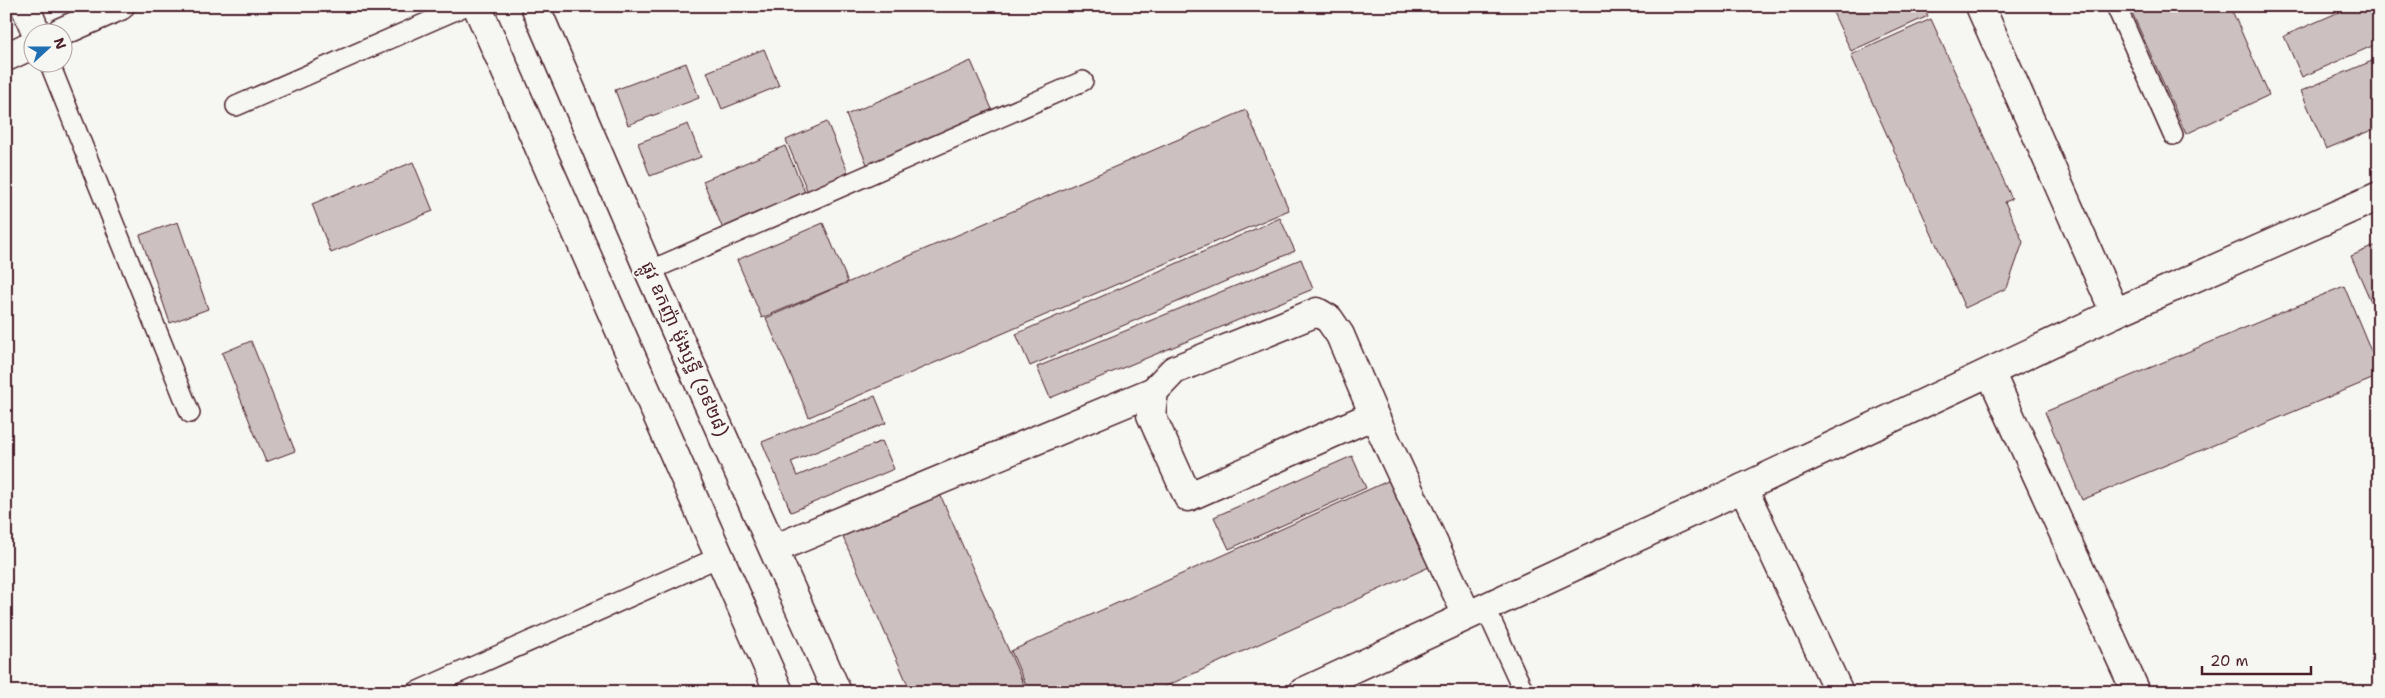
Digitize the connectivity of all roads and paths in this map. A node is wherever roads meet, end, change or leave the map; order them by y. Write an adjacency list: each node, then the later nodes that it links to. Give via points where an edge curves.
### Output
1 (24, 6): 8 (street)
2 (120, 6): 9 (street)
3 (465, 6): 14 (lane)
4 (477, 6): 25 (street)
5 (535, 6): 17 (street, ផ្លូវ ឧកញ៉ា ម៉ុងឫទ្ធី (១៩២៨))
6 (1980, 6): 18 (street)
7 (2116, 6): 15 (lane)
8 (31, 22)
9 (72, 27)
10 (22, 50): 11 (street)
11 (6, 57)
12 (53, 72): 21 (lane)
13 (1083, 81): 17 (lane)
14 (236, 106)
15 (2173, 135)
16 (2379, 196): 18 (street)
17 (649, 271): 24 (street, ផ្លូវ ឧកញ៉ា ម៉ុងឫទ្ធី (១៩២៨))
18 (2115, 313): 19 (street)
19 (1990, 372): 23 (street); 33 (street)
20 (1154, 391): 22 (street, via 1174,370 1317,312 1329,319 1340,335); 22 (street, via 1151,415 1188,497); 24 (street)
21 (190, 413)
22 (1374, 415): 26 (street)
23 (1744, 488): 26 (street); 32 (street)
24 (774, 549): 29 (street, ផ្លូវ ឧកញ៉ា ម៉ុងឫទ្ធី (១៩២៨))
25 (719, 557): 27 (lane); 28 (street)
26 (1476, 611): 30 (street); 31 (lane)
27 (416, 692)
28 (779, 692)
29 (837, 692)
30 (1303, 692)
31 (1524, 692)
32 (1839, 692)
33 (2136, 692)

